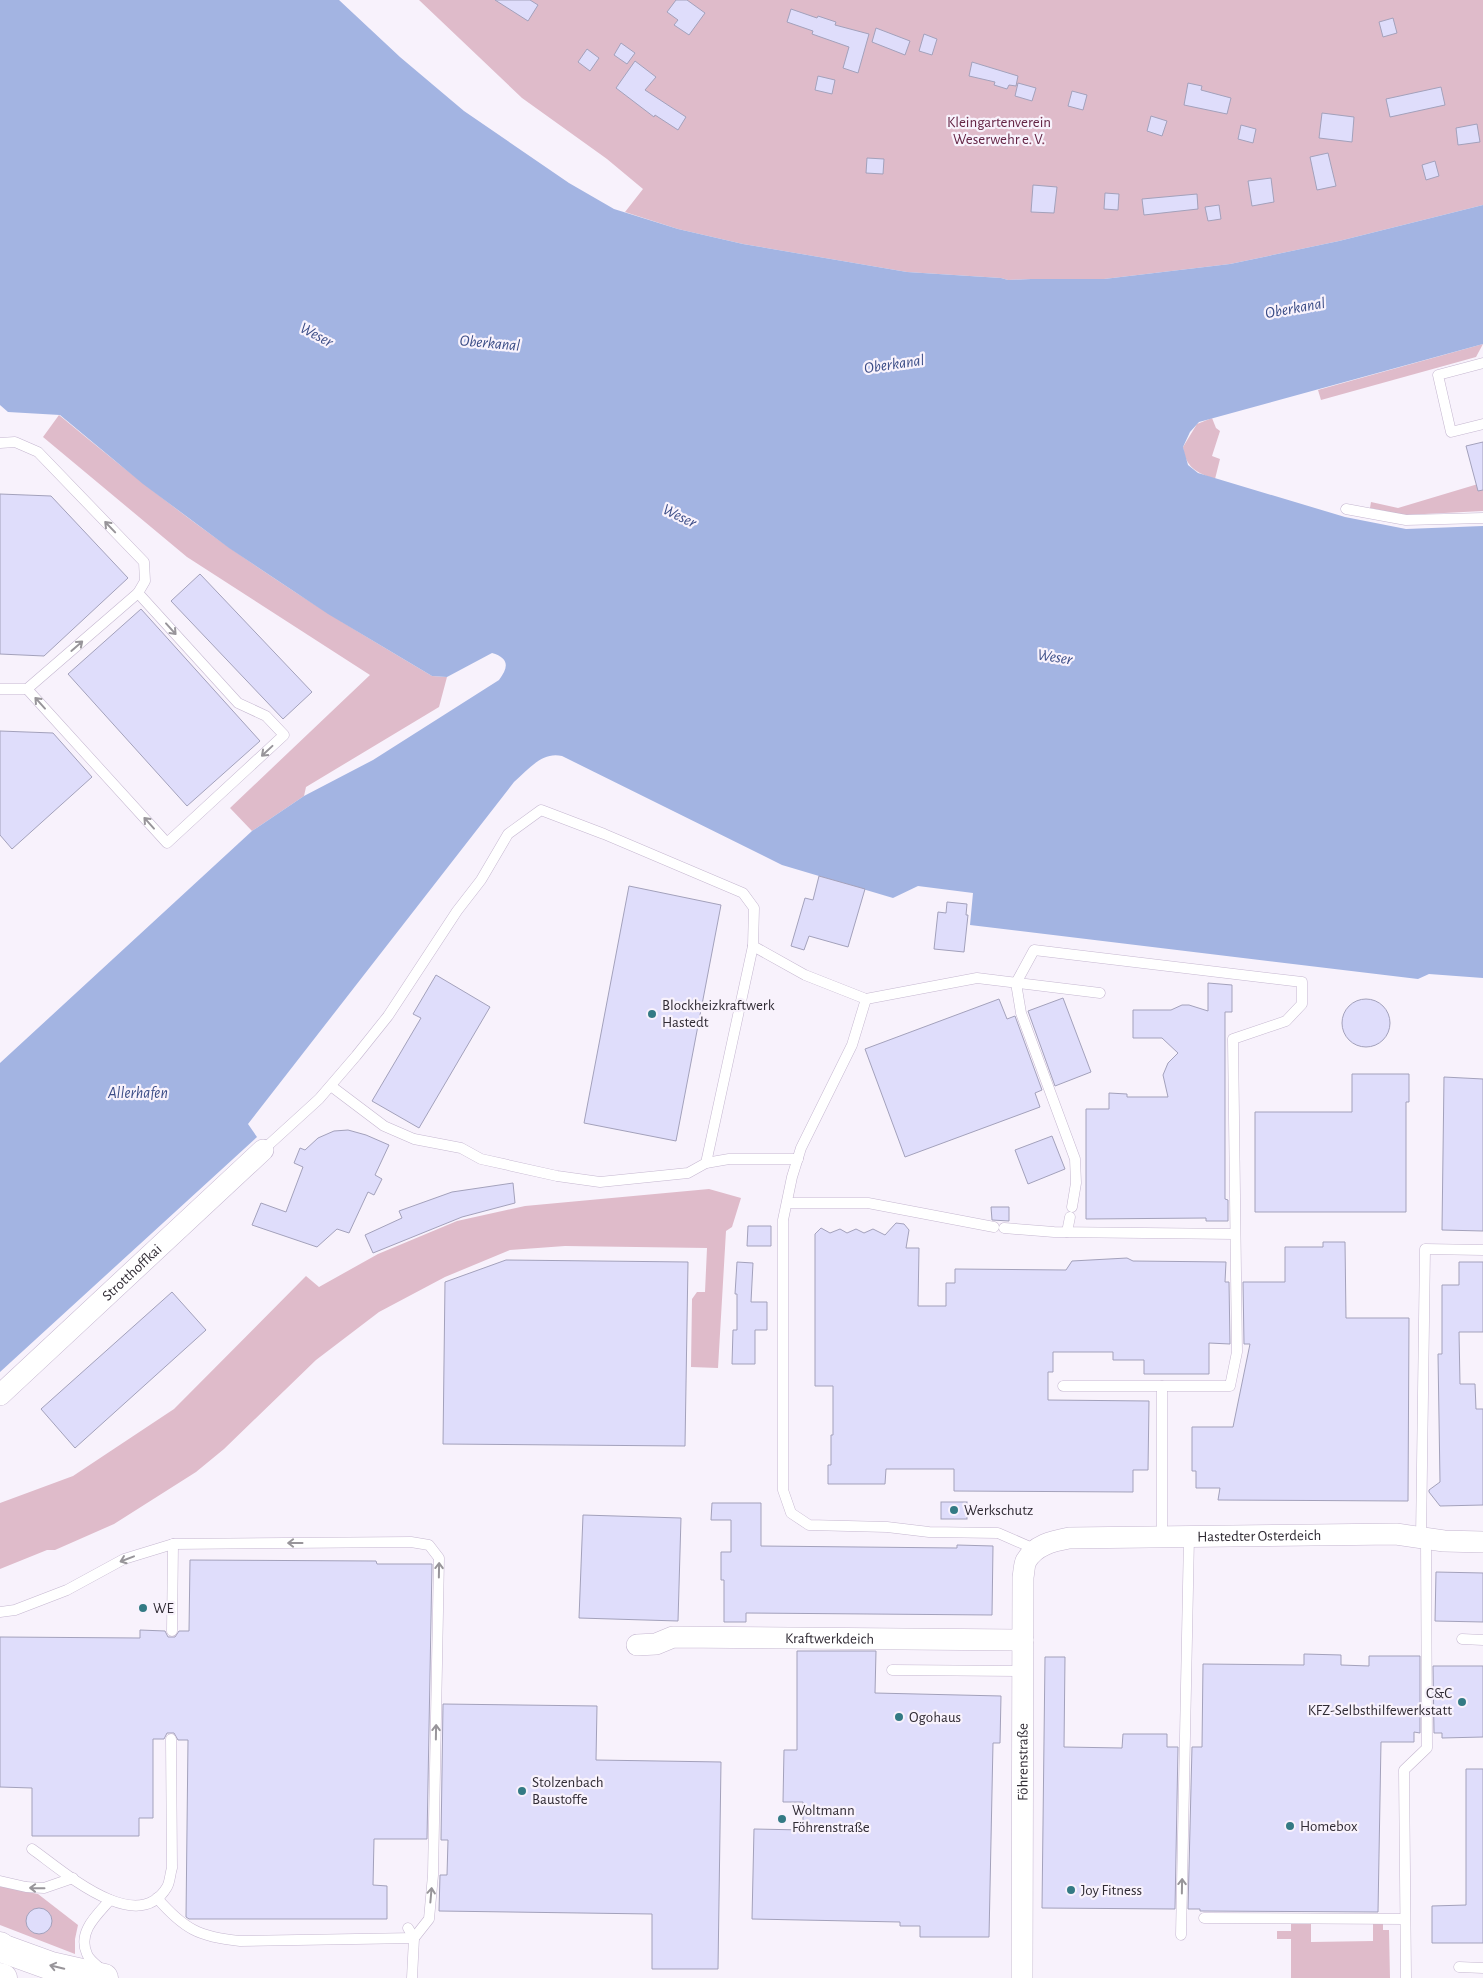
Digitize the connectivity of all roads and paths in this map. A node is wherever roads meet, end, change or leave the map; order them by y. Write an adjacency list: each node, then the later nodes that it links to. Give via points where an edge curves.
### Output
1 (1483, 363): 2 (lane, via 1438,375 1451,432)
2 (1483, 424)
3 (0, 442): 6 (lane, one-way to 3, via 145,581 144,562 38,452 15,442)
4 (1346, 509): 5 (lane, via 1406,520)
5 (1483, 518)
6 (138, 593): 8 (lane, one-way to 6); 8 (lane, one-way to 8, via 238,703 266,716 284,735 167,843)
7 (0, 689): 8 (lane)
8 (27, 689)
9 (753, 946): 12 (lane, via 805,975); 13 (lane, via 754,908 743,893 541,810 508,834 482,880 457,911 388,1016); 16 (lane)
10 (1016, 983): 11 (lane); 12 (lane, via 977,978); 18 (lane, via 1021,1013 1075,1159 1076,1183); 19 (lane, via 1034,950 1302,982 1302,1004 1286,1021 1233,1039)
11 (1100, 994)
12 (866, 999): 15 (lane, via 852,1045)
13 (331, 1086): 14 (lane); 16 (lane, via 384,1126 414,1139 461,1148 481,1159 557,1176 600,1182 688,1173)
14 (263, 1150): 23 (street, Strotthoffkai)
15 (798, 1159): 16 (lane, via 730,1159); 17 (lane)
16 (706, 1163)
17 (787, 1203): 18 (lane, via 868,1203 999,1227); 29 (lane, via 783,1220 783,1490 791,1513 809,1525 998,1533)
18 (1067, 1232): 19 (lane)
19 (1235, 1234): 22 (lane, via 1237,1352 1230,1386)
20 (1483, 1250): 26 (lane, via 1425,1249)
21 (1063, 1386): 22 (lane)
22 (1162, 1386): 24 (lane)
23 (0, 1395)
24 (1162, 1537): 25 (street, Hastedter Osterdeich); 29 (street, Hastedter Osterdeich, via 1069,1538 1050,1541)
25 (1189, 1537): 26 (street, Hastedter Osterdeich, via 1396,1534); 47 (lane, one-way to 25)
26 (1424, 1539): 27 (street, Hastedter Osterdeich); 45 (lane, via 1427,1748 1404,1770)
27 (1483, 1542)
28 (173, 1544): 30 (lane, one-way to 30, via 124,1559 67,1590 15,1610); 31 (lane); 48 (lane, one-way to 28, via 429,1919 433,1875 439,1558 429,1545 410,1542)
29 (1037, 1550): 33 (street, Föhrenstraße, via 1026,1561 1023,1577)
30 (0, 1612)
31 (172, 1631)
32 (1462, 1639): 34 (lane)
33 (1023, 1640): 35 (street, Kraftwerkdeich, via 673,1637 656,1644); 37 (street, Föhrenstraße)
34 (1483, 1640)
35 (637, 1645)
36 (892, 1670): 37 (lane)
37 (1023, 1671): 55 (street, Föhrenstraße)
38 (172, 1739): 42 (lane, via 172,1868 168,1886)
39 (32, 1849): 40 (lane)
40 (73, 1878): 41 (lane, one-way to 41, via 44,1888); 43 (lane)
41 (0, 1881)
42 (157, 1898): 43 (lane, via 145,1906 129,1906); 48 (lane, via 175,1918 215,1938 240,1941)
43 (110, 1900): 53 (lane, via 88,1924 84,1941 87,1955)
44 (1204, 1918): 45 (lane)
45 (1405, 1919): 56 (lane)
46 (408, 1928): 48 (lane)
47 (1181, 1935)
48 (414, 1938): 54 (lane)
49 (1, 1947): 52 (main road, one-way to 49, via 51,1966)
50 (1459, 1967): 51 (lane)
51 (1483, 1968)
52 (104, 1978)
53 (111, 1978)
54 (412, 1978)
55 (1022, 1978)
56 (1406, 1978)

